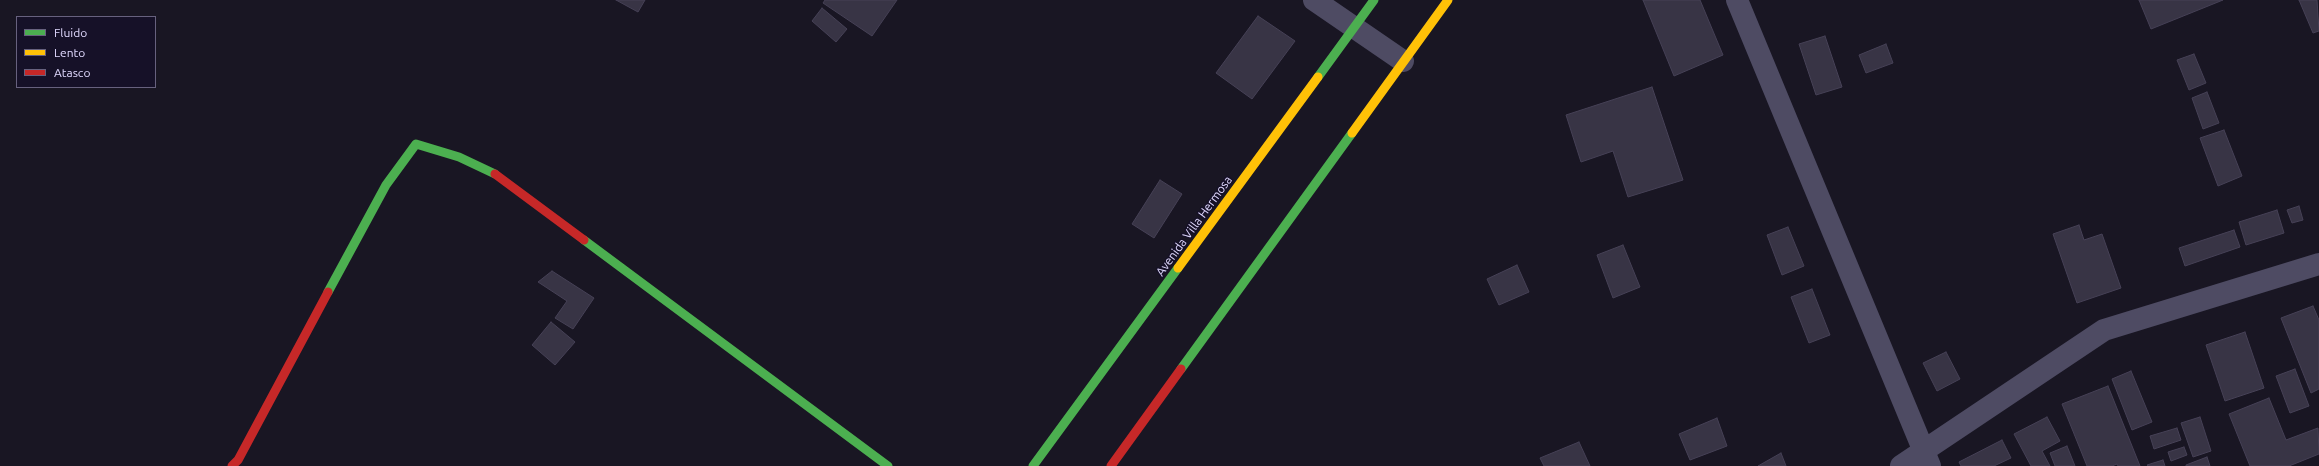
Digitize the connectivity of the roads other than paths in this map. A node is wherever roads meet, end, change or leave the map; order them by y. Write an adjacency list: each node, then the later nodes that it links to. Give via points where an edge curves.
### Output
1 (1314, 0): 5 (street)
2 (1374, 0): 5 (street, Avenida Villa Hermosa)
3 (1448, 0): 6 (street)
4 (1737, 0): 8 (street)
5 (1354, 28): 6 (street); 11 (street, Avenida Villa Hermosa)
6 (1403, 61): 12 (street)
7 (2319, 264): 8 (street, via 2104,330)
8 (1926, 459): 13 (street)
9 (232, 466): 10 (street, via 238,460 386,185 416,144 459,157 496,175)
10 (888, 466)
11 (1033, 466)
12 (1111, 466)
13 (1901, 466)

